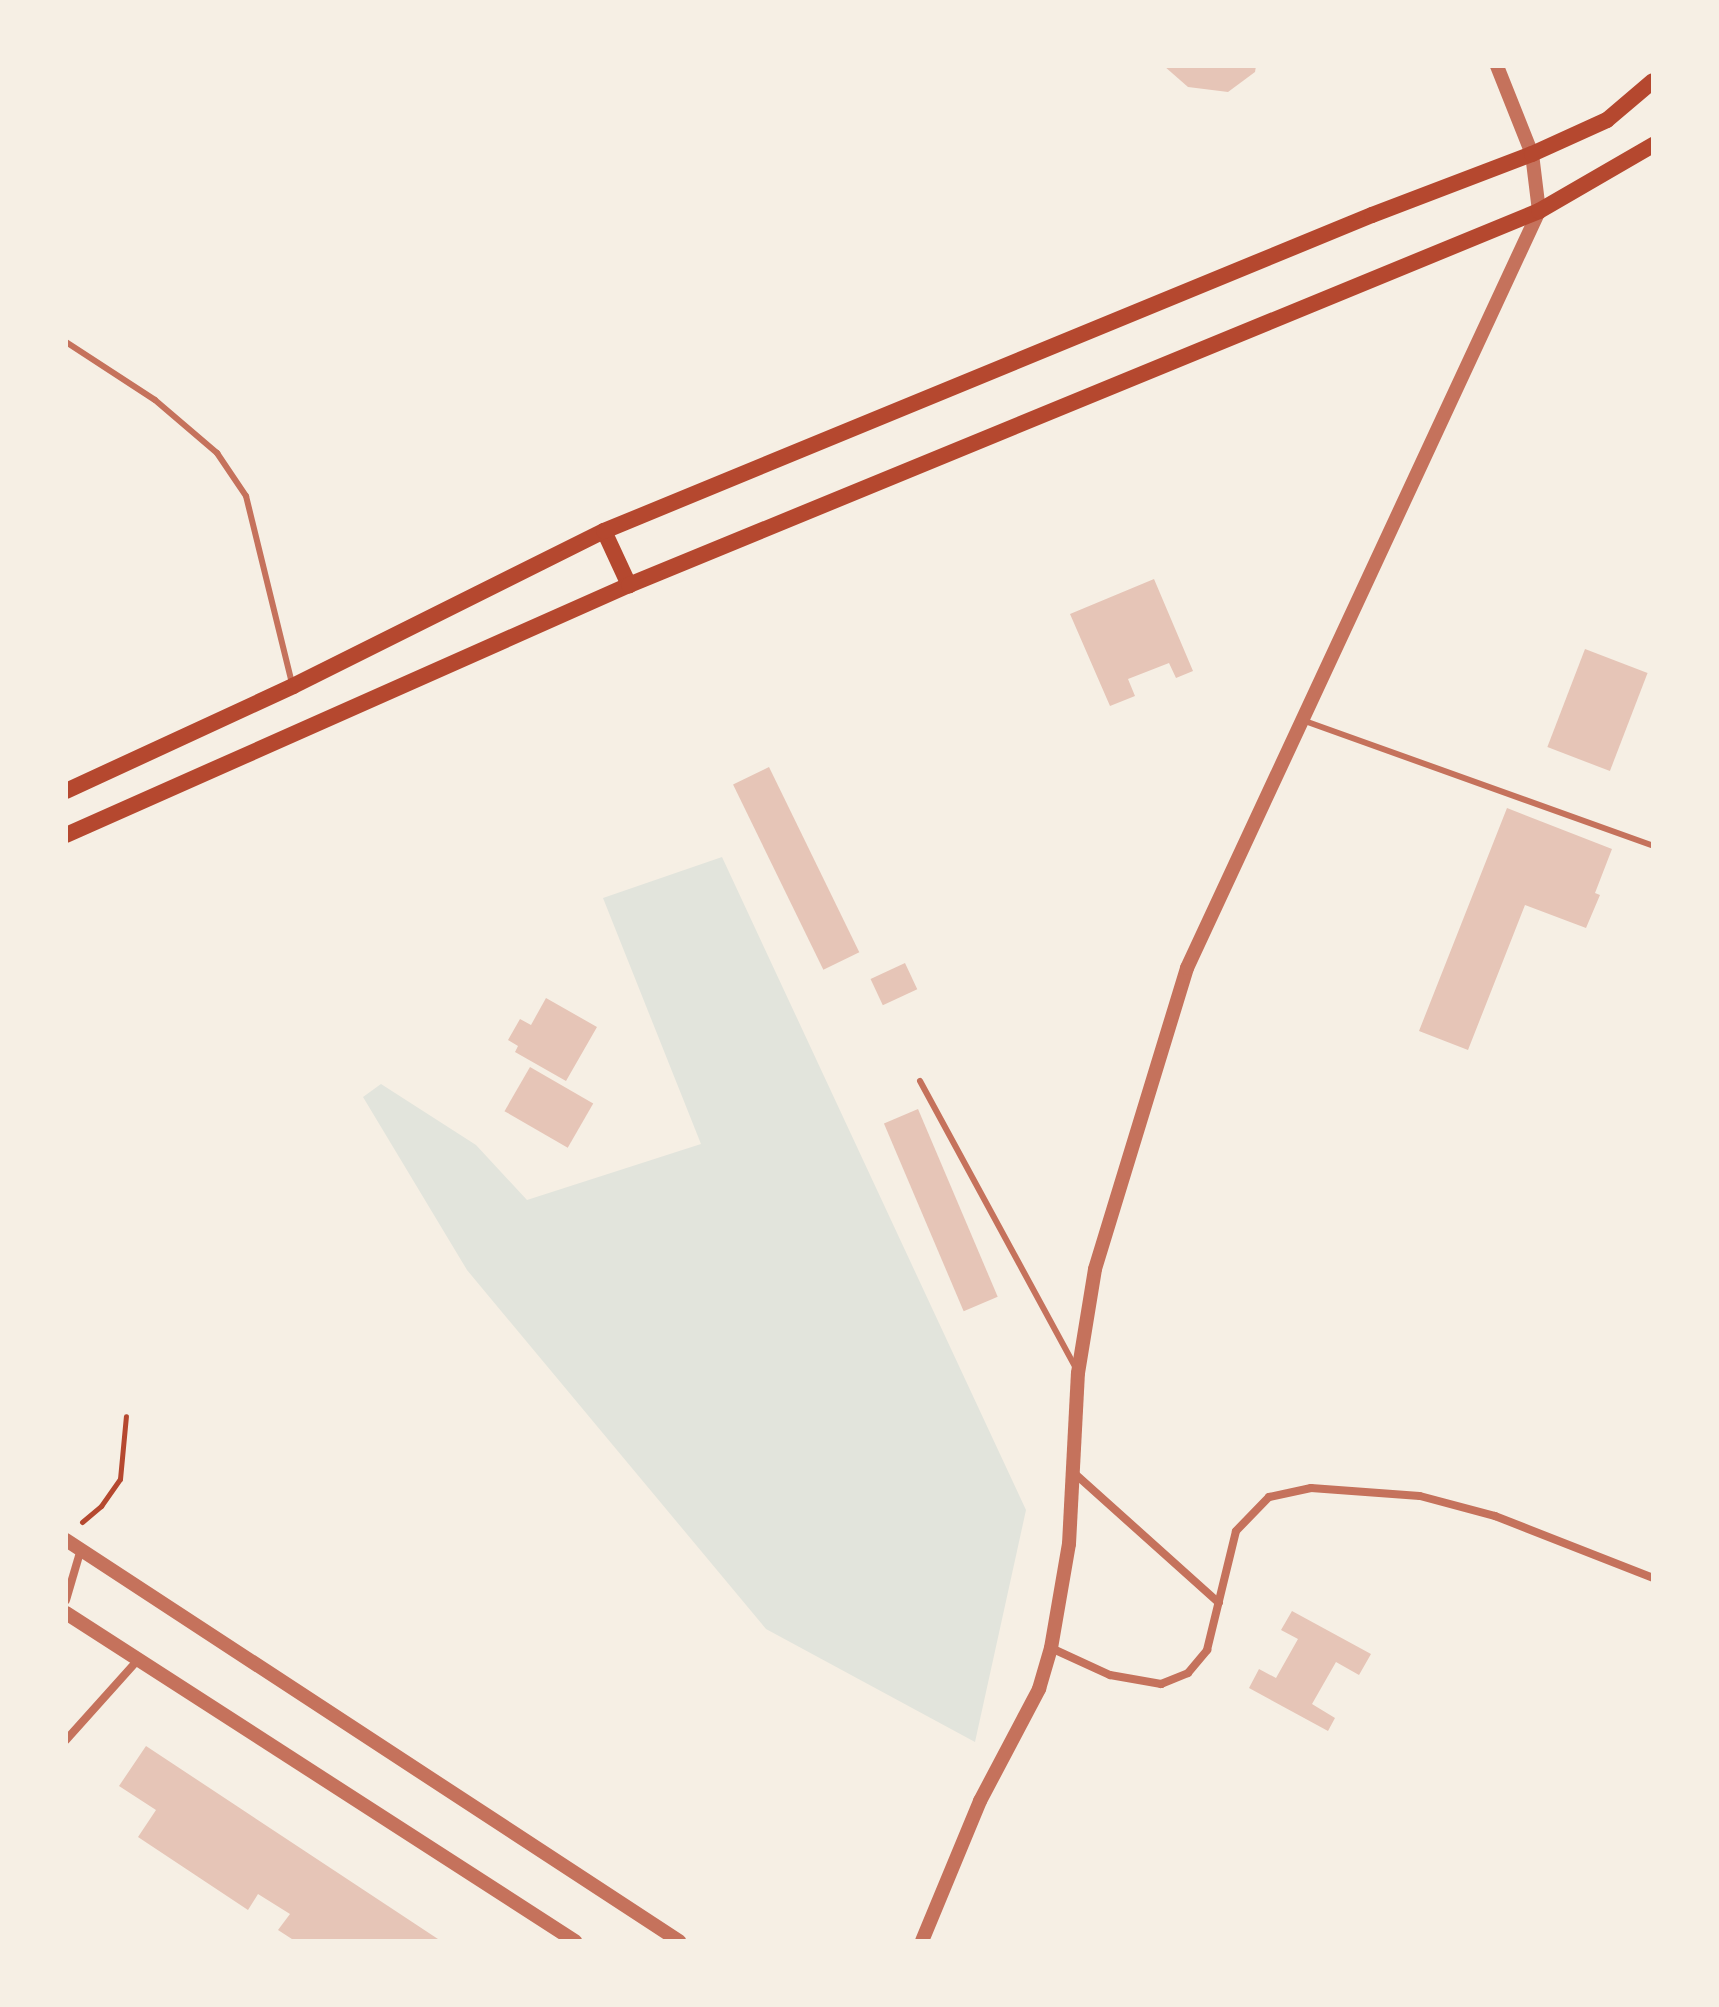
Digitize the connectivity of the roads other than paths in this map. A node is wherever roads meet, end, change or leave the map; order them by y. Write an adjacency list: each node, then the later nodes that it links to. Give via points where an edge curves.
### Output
1 (1497, 66): 4 (street)
2 (1653, 81): 4 (main road, via 1607,120)
3 (1653, 145): 5 (main road)
4 (1532, 154): 5 (street); 7 (main road)
5 (1539, 211): 8 (main road); 10 (street)
6 (66, 342): 9 (lane, via 155,400 217,453 246,496)
7 (604, 531): 8 (main road); 9 (main road)
8 (629, 585): 12 (main road)
9 (293, 686): 11 (main road)
10 (1302, 720): 13 (lane); 15 (street, via 1187,968 1095,1269)
11 (66, 791)
12 (66, 835)
13 (1653, 846)
14 (920, 1081): 15 (lane)
15 (1078, 1373): 16 (street)
16 (1073, 1472): 21 (street); 23 (street, via 1069,1544)
17 (66, 1540): 18 (street)
18 (81, 1549): 20 (street); 27 (street)
19 (1653, 1578): 21 (street, via 1495,1516 1420,1496 1311,1488 1269,1497 1236,1531)
20 (66, 1600)
21 (1219, 1603): 23 (street, via 1207,1650 1188,1673 1161,1684 1110,1675)
22 (66, 1613): 24 (street)
23 (1051, 1648): 28 (street, via 1039,1689 980,1801)
24 (137, 1661): 25 (street); 26 (street)
25 (66, 1740)
26 (575, 1941)
27 (679, 1941)
28 (922, 1941)

